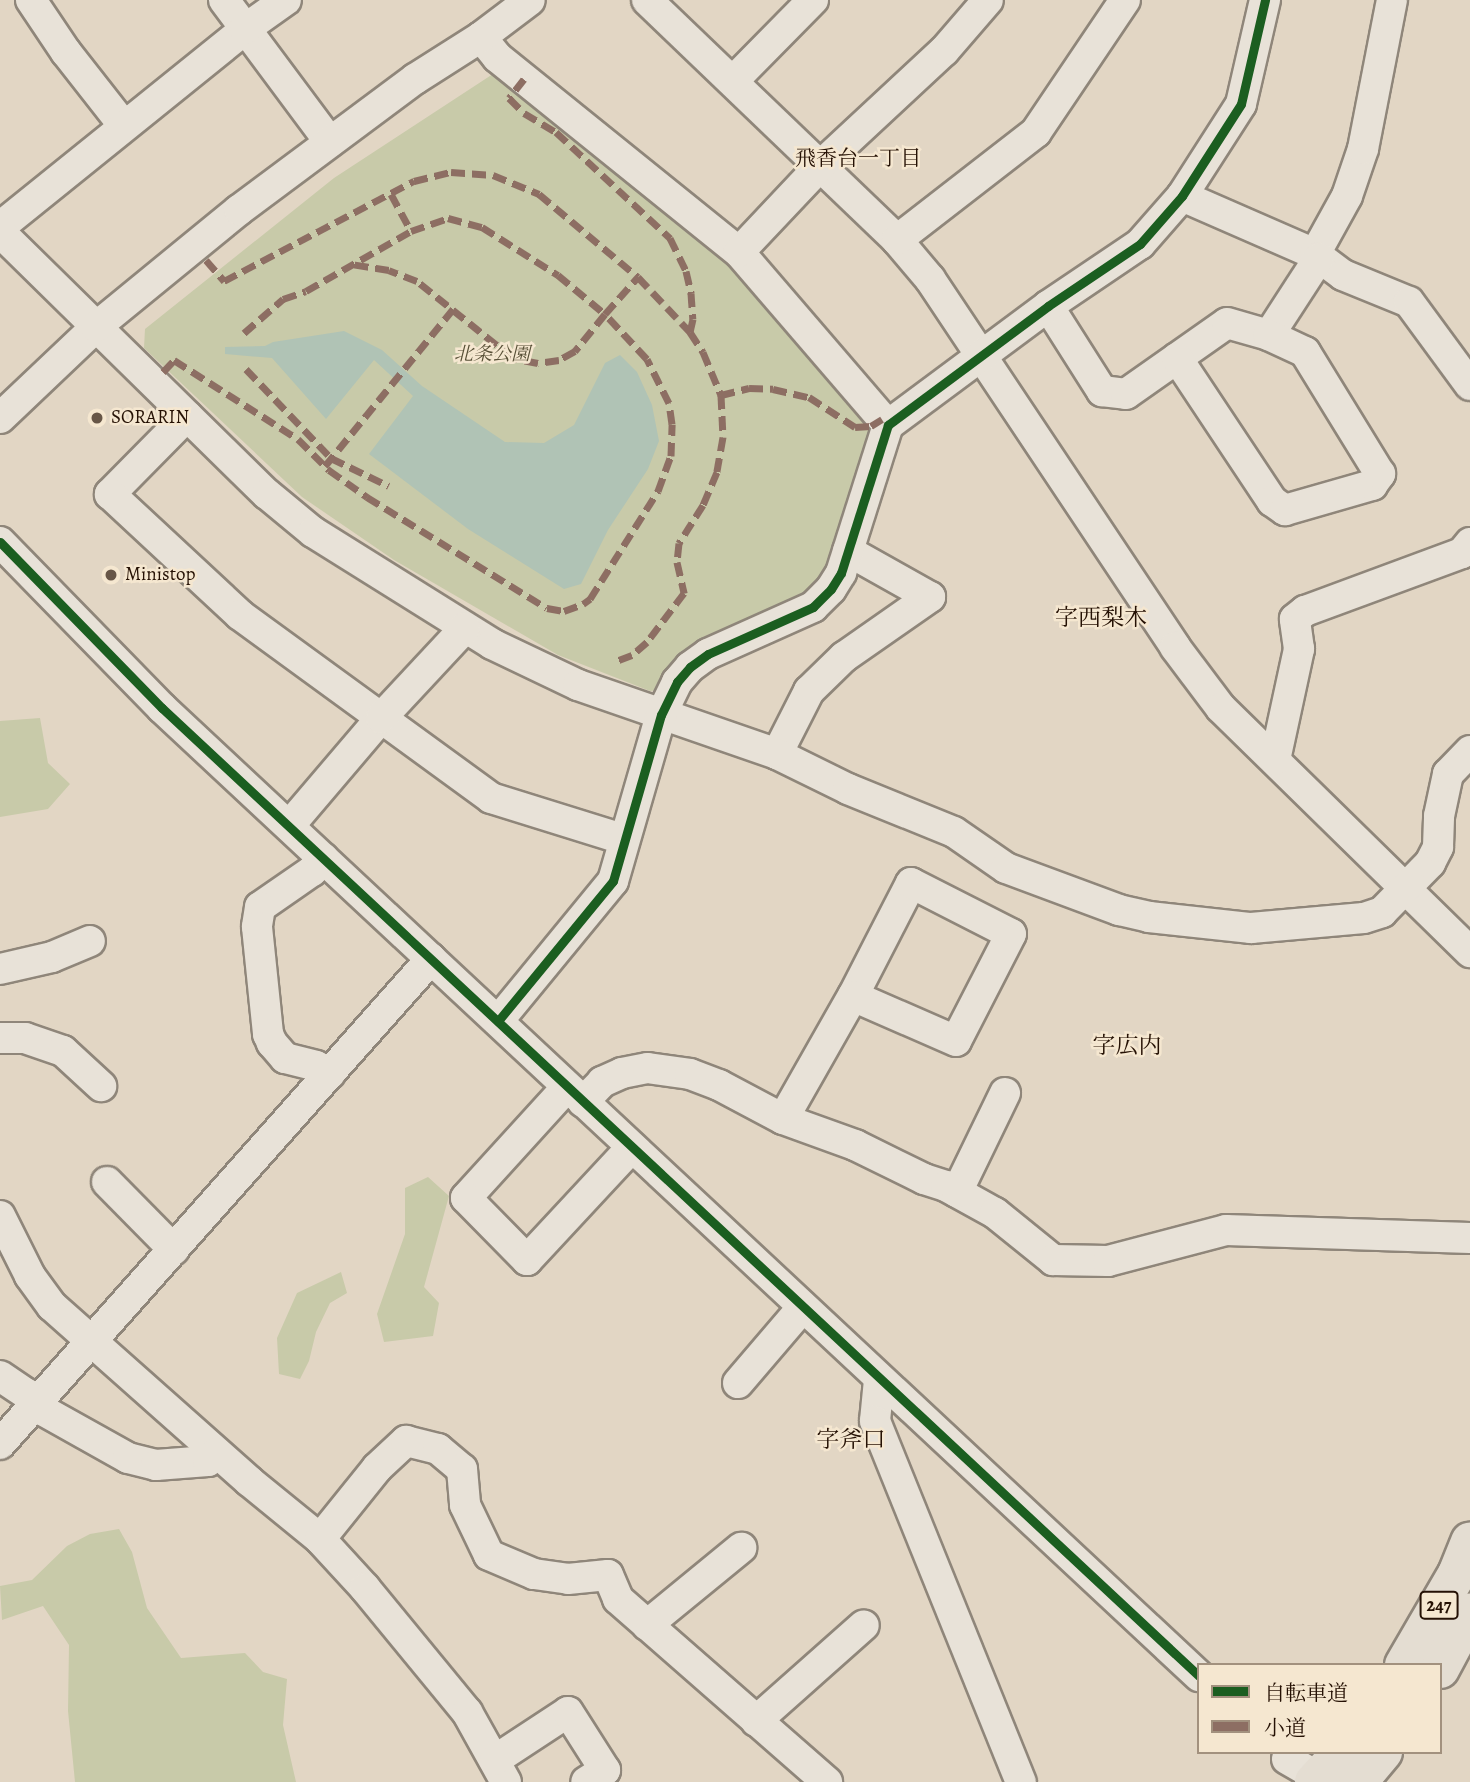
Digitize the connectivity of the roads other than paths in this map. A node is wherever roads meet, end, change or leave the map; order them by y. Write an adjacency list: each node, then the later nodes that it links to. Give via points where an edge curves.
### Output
1 (32, 0): 14 (street)
2 (224, 0): 11 (street)
3 (286, 0): 11 (street)
4 (530, 0): 12 (street)
5 (647, 0): 13 (street)
6 (813, 0): 13 (street)
7 (988, 0): 16 (street, via 944,51)
8 (1125, 0): 20 (street, via 1036,132)
9 (1265, 0): 17 (street, via 1241,104)
10 (1392, 0): 22 (street, via 1363,149 1347,196)
11 (245, 29): 14 (street); 15 (street)
12 (481, 37): 15 (street); 21 (street, via 497,57)
13 (733, 81): 16 (street)
14 (124, 126): 18 (street)
15 (330, 142): 24 (street)
16 (819, 167): 20 (street); 21 (street)
17 (1182, 196): 22 (street); 23 (street, via 1140,244)
18 (0, 226)
19 (0, 232): 24 (street)
20 (897, 240): 26 (street)
21 (739, 252): 31 (street)
22 (1317, 256): 25 (street); 28 (street, via 1343,275 1409,302)
23 (1048, 306): 26 (street); 27 (street, via 1102,391 1126,394)
24 (96, 327): 29 (street); 30 (street)
25 (1269, 335): 27 (street, via 1227,323); 27 (street, via 1305,352 1380,474 1372,485 1285,510 1272,501)
26 (982, 357): 31 (street); 40 (street, via 1175,647 1221,708)
27 (1177, 358)
28 (1470, 385)
29 (187, 416): 35 (street, via 313,532); 37 (street, via 110,494 240,615)
30 (0, 418)
31 (888, 425): 34 (street)
32 (0, 542): 41 (street, via 162,708)
33 (1470, 543): 40 (street, via 1462,553 1305,611 1295,619 1300,649)
34 (848, 551): 36 (street, via 831,589 813,607 708,654 677,682); 39 (street, via 930,597 845,657 809,691)
35 (465, 628): 36 (street, via 578,684); 37 (street)
36 (662, 715): 39 (street); 42 (street)
37 (381, 718): 41 (street); 42 (street, via 491,798)
38 (1470, 751): 44 (street, via 1448,774 1438,816 1438,847)
39 (777, 754): 44 (street, via 954,832 1006,868 1149,917 1251,928 1293,926 1364,918 1382,912)
40 (1275, 760): 44 (street)
41 (289, 826): 43 (street)
42 (623, 839): 50 (street, via 613,881)
43 (323, 858): 47 (street); 52 (street, via 312,871 260,907 257,927 272,1044 285,1058)
44 (1405, 890): 46 (street)
45 (90, 941): 48 (street, via 51,957)
46 (1470, 952)
47 (431, 959): 50 (street); 52 (street)
48 (0, 969)
49 (853, 996): 49 (street, via 911,883 1011,934 957,1041); 56 (street)
50 (498, 1021): 55 (street)
51 (0, 1038): 53 (street, via 25,1038 63,1051)
52 (330, 1073): 62 (street)
53 (101, 1086)
54 (1005, 1093): 59 (street)
55 (575, 1094): 56 (street, via 622,1073 667,1069 719,1085); 57 (street); 57 (street, via 466,1198 527,1260)
56 (783, 1119): 59 (street, via 855,1145)
57 (632, 1147): 63 (street)
58 (107, 1182): 62 (street)
59 (957, 1192): 61 (street, via 995,1213 1053,1260 1108,1261 1226,1230)
60 (0, 1216): 64 (street, via 30,1276 52,1306)
61 (1470, 1238)
62 (174, 1250): 64 (street)
63 (803, 1307): 66 (street); 67 (street)
64 (93, 1342): 68 (street); 70 (street)
65 (0, 1376): 68 (street)
66 (879, 1380): 79 (street); 85 (street, via 875,1422)
67 (738, 1383)
68 (36, 1404): 69 (street); 70 (street, via 88,1438 145,1463 208,1461)
69 (0, 1444)
70 (218, 1453): 71 (street)
71 (320, 1539): 74 (street, via 377,1468 406,1441 438,1449 462,1469 465,1505 489,1555 534,1574 568,1579 608,1575 618,1599); 82 (street, via 467,1712)
72 (1470, 1542): 77 (highway, 247, via 1457,1574)
73 (741, 1548): 74 (street)
74 (647, 1625): 80 (street)
75 (864, 1625): 80 (street)
76 (1467, 1627): 78 (highway, 247)
77 (1405, 1663)
78 (1442, 1666)
79 (1197, 1674)
80 (756, 1721): 84 (street)
81 (1381, 1754): 86 (highway)
82 (500, 1771): 83 (street, via 568,1712 605,1770)
83 (586, 1782)
84 (827, 1782)
85 (1021, 1782)
86 (1358, 1782)

